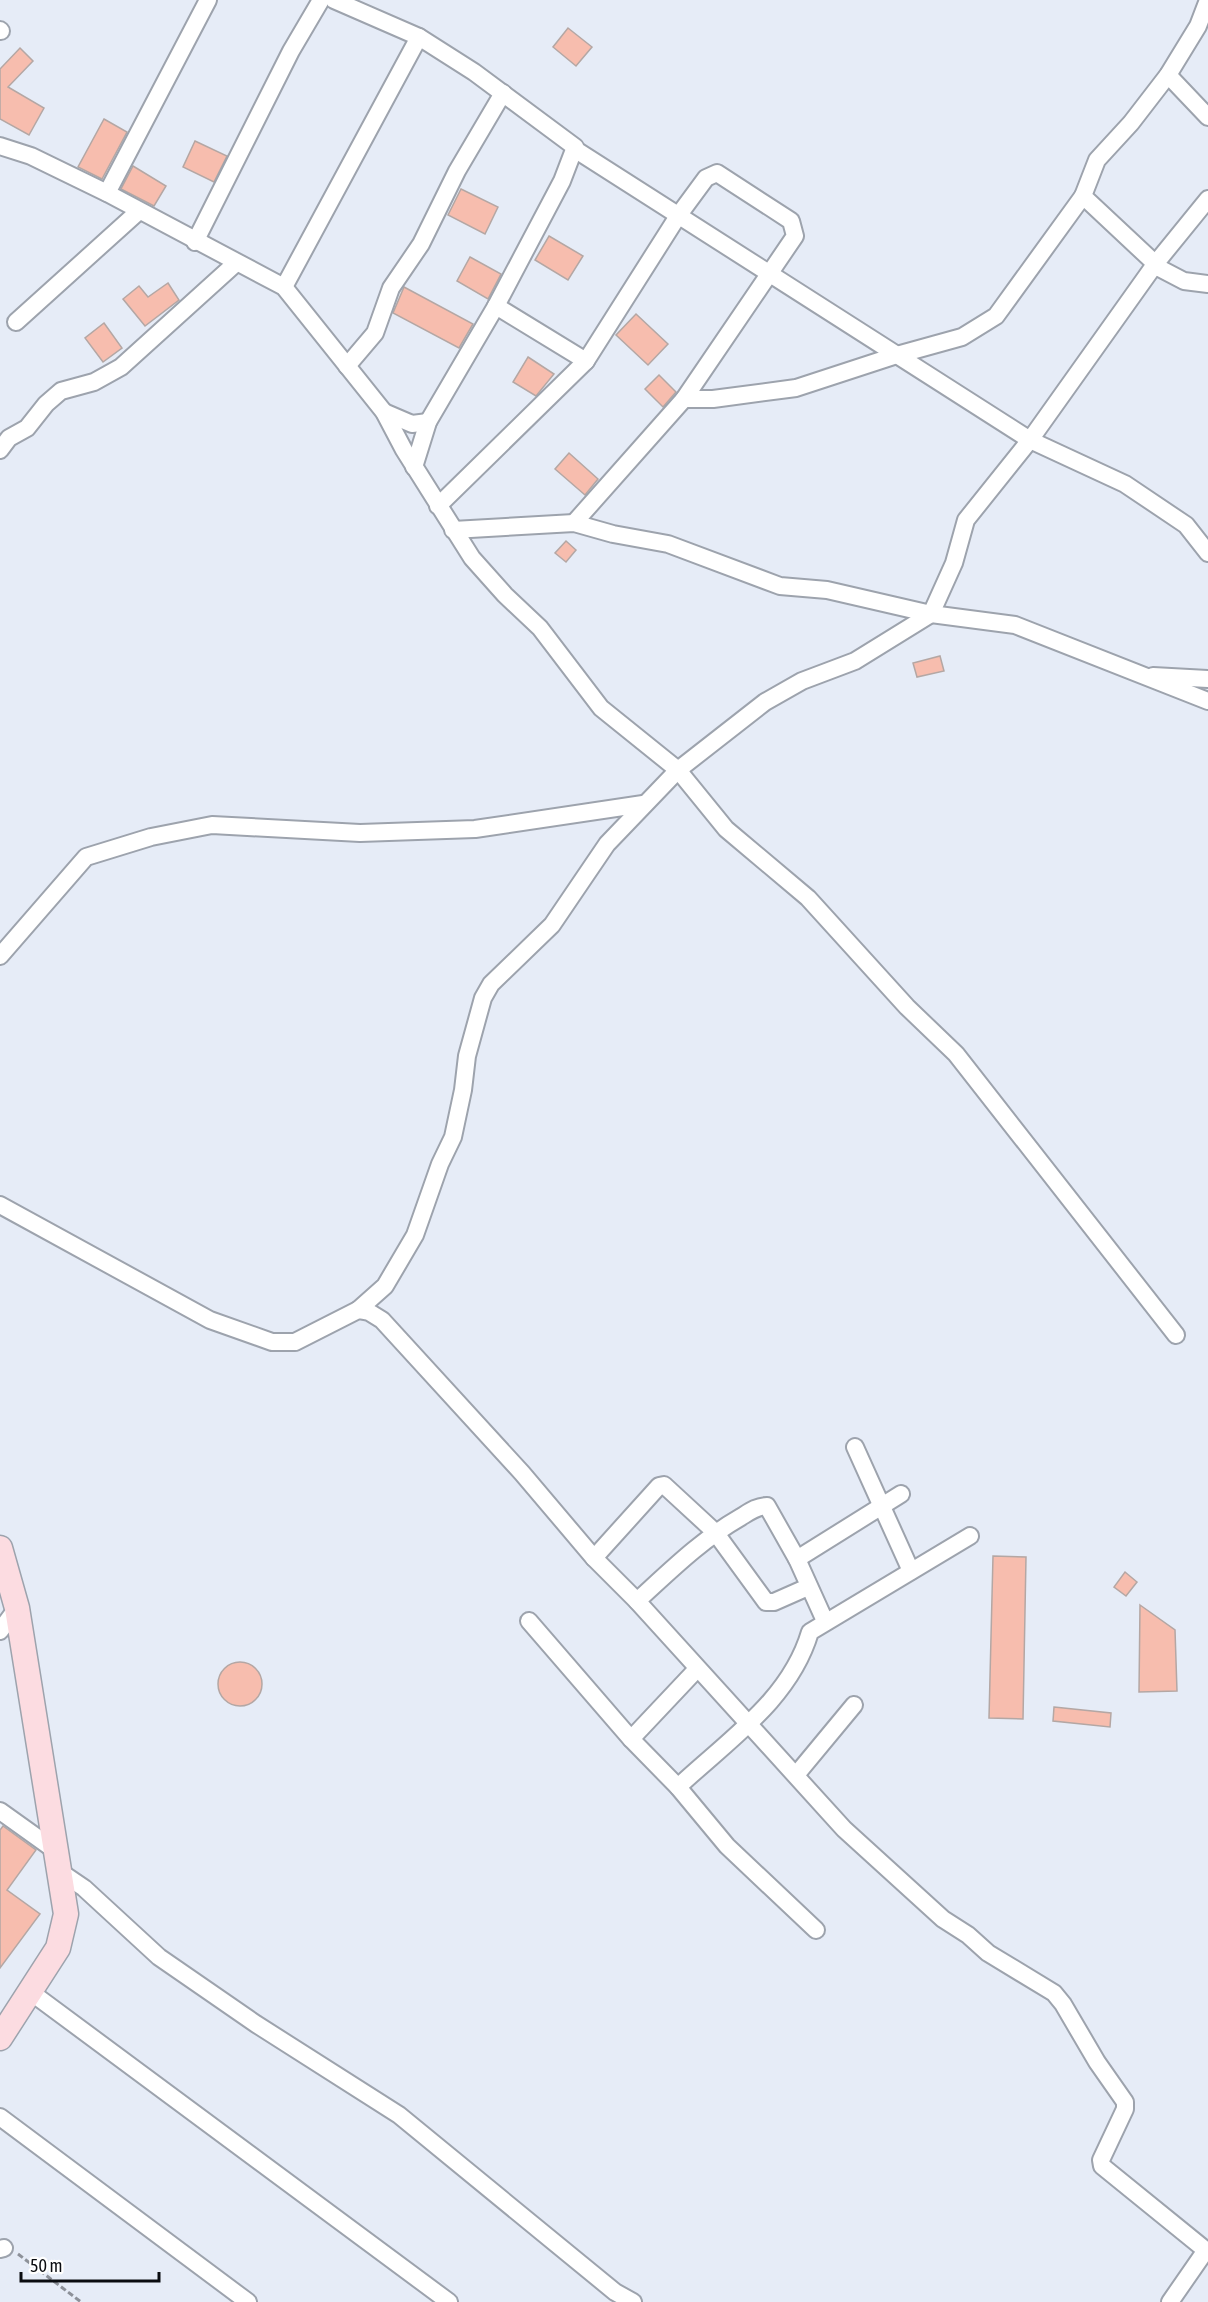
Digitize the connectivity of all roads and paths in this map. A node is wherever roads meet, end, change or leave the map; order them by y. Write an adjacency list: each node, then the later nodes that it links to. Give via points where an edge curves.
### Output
1 (208, 0): 11 (street)
2 (321, 0): 16 (street, via 291,51)
3 (334, 0): 5 (street)
4 (1208, 0): 6 (street, via 1198,26)
5 (419, 37): 7 (street); 21 (street)
6 (1168, 75): 8 (street); 12 (street, via 1097,160)
7 (503, 93): 10 (street, via 570,140); 26 (street, via 457,171 421,244 391,288 375,333)
8 (1208, 117)
9 (0, 146): 11 (street, via 31,156)
10 (576, 150): 15 (street); 22 (street)
11 (107, 193): 14 (street)
12 (1083, 196): 18 (street); 24 (street, via 996,316 963,337)
13 (1208, 199): 18 (street)
14 (139, 211): 16 (street); 23 (street)
15 (678, 216): 19 (street); 19 (street, via 706,178 717,173 791,221 795,236); 25 (street)
16 (195, 242): 17 (street)
17 (236, 263): 21 (street); 31 (street, via 121,367 94,382 61,391 27,428)
18 (1156, 263): 20 (street, via 1184,281); 30 (street)
19 (769, 274): 24 (street); 27 (street)
20 (1208, 284)
21 (284, 287): 26 (street)
22 (496, 306): 25 (street); 29 (street)
23 (16, 322)
24 (897, 354): 27 (street, via 796,388); 30 (street)
25 (586, 361): 33 (street)
26 (347, 366): 28 (street)
27 (684, 399): 34 (street)
28 (384, 412): 29 (street, via 412,424); 32 (street)
29 (428, 422): 32 (street)
30 (1030, 440): 36 (street, via 1125,484 1186,525); 37 (street, via 966,520 954,563)
31 (3, 441)
32 (414, 467): 33 (street)
33 (438, 506): 35 (street)
34 (574, 522): 35 (street); 37 (street, via 677,547 780,586 827,590)
35 (453, 530): 41 (street, via 485,573 540,628 601,708)
36 (1208, 553)
37 (931, 614): 38 (street, via 1015,625); 41 (street, via 855,661 802,681 765,702)
38 (1137, 675): 39 (street); 40 (street)
39 (1208, 679)
40 (1208, 702)
41 (678, 770): 42 (street); 46 (street, via 726,829 808,898 907,1007 956,1054)
42 (643, 804): 43 (street, via 475,829 360,833 212,825 151,837 86,857); 45 (street, via 607,844 552,925 500,974 483,998 466,1056 453,1137 415,1235 385,1286)
43 (0, 956)
44 (0, 1205): 45 (street, via 210,1320 272,1342 295,1342)
45 (358, 1310): 53 (street, via 382,1320)
46 (1176, 1335)
47 (855, 1447): 49 (street)
48 (901, 1494): 49 (street)
49 (880, 1507): 54 (street); 55 (street)
50 (715, 1532): 53 (street, via 664,1485 659,1486); 54 (street, via 766,1506); 56 (street, via 766,1602); 57 (street)
51 (970, 1536): 55 (street)
52 (0, 1548): 58 (street)
53 (594, 1558): 57 (street)
54 (798, 1559): 56 (street)
55 (911, 1571): 60 (street)
56 (808, 1587): 60 (street)
57 (637, 1601): 62 (street)
58 (17, 1608): 61 (street); 69 (street)
59 (529, 1621): 65 (street)
60 (825, 1621): 64 (street, via 810,1632 803,1656 781,1690)
61 (0, 1631)
62 (697, 1669): 64 (street); 65 (street)
63 (854, 1705): 66 (street)
64 (749, 1724): 66 (street); 67 (street)
65 (631, 1739): 67 (street)
66 (796, 1775): 75 (street, via 844,1829 943,1919 988,1953 1054,1993 1125,2102 1102,2166)
67 (678, 1787): 70 (street, via 727,1846)
68 (0, 1811): 69 (street)
69 (58, 1861): 71 (street, via 66,1914 58,1948); 76 (street, via 159,1957 399,2115)
70 (816, 1930)
71 (32, 1993): 72 (street); 79 (street)
72 (0, 2038)
73 (0, 2117): 78 (street)
74 (2, 2248): 77 (path, via 13,2250)
75 (1207, 2251): 81 (street)
76 (612, 2297): 80 (street)
77 (81, 2302)
78 (248, 2302)
79 (449, 2302)
80 (633, 2302)
81 (1170, 2302)

